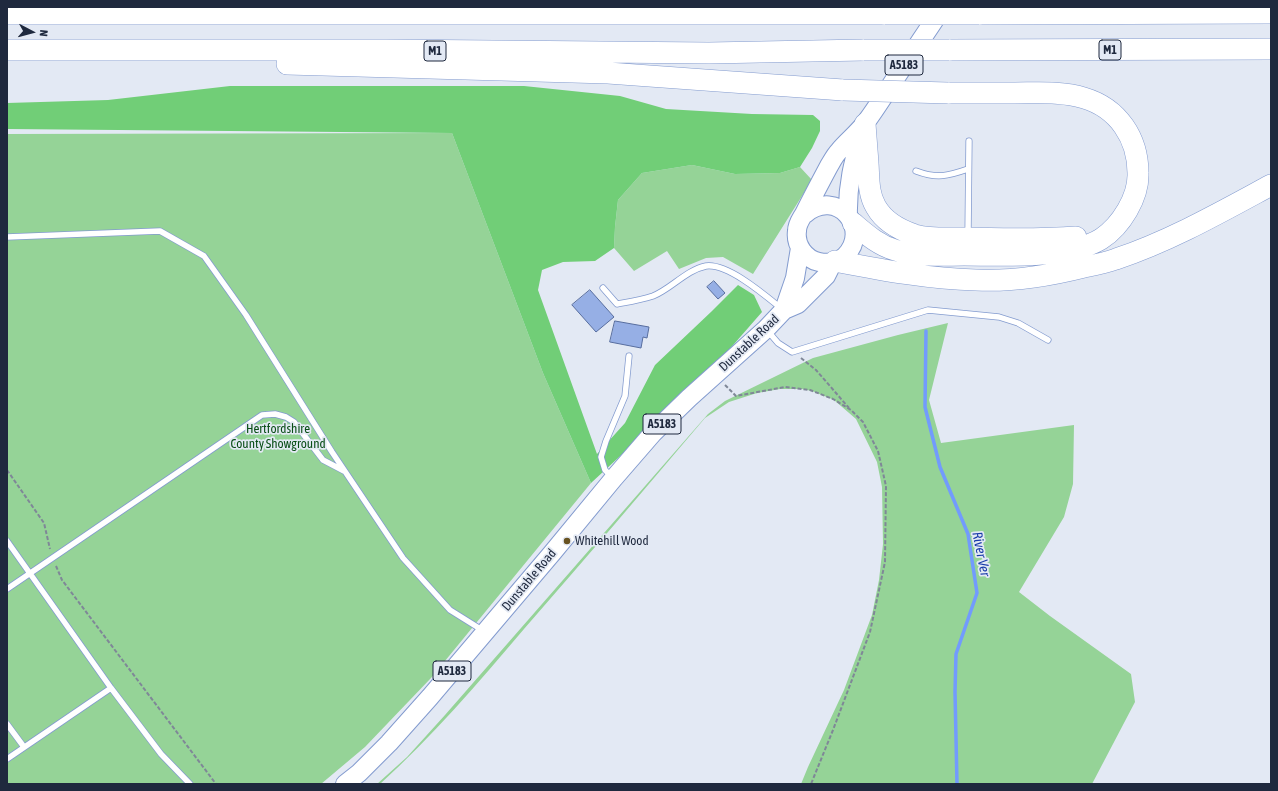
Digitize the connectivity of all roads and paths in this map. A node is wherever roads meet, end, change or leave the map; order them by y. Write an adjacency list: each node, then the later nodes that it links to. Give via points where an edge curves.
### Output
1 (112, 7): 5 (highway)
2 (943, 7): 8 (main road, A5183)
3 (1271, 13): 5 (highway, bridge)
4 (7, 14): 5 (highway)
5 (36, 15)
6 (1271, 49): 7 (highway, M1, bridge, via 709,53)
7 (7, 50): 15 (highway, bridge, via 237,62 608,73 843,90 1068,95 1084,98 1111,112 1122,123 1132,141 1138,161 1135,191 1129,206)
8 (865, 124): 13 (main road, A5183, via 838,152); 14 (main road, A5183, via 850,176); 17 (highway, via 869,188 880,214 889,222 915,235)
9 (969, 141): 10 (lane)
10 (968, 168): 11 (lane, via 939,177); 17 (lane)
11 (916, 171)
12 (1271, 185): 19 (highway, via 1197,224 1138,251 1104,263 1052,274 1004,280 944,279)
13 (804, 214): 14 (main road, via 816,206 826,205 838,208); 18 (main road, via 796,231)
14 (850, 219): 15 (highway, via 875,242 913,254 1012,255 1055,252 1088,245); 19 (main road, via 854,231 851,248)
15 (1113, 229): 17 (highway, via 1099,234 1068,237)
16 (7, 237): 29 (lane, via 160,231 204,256 246,315)
17 (968, 238)
18 (800, 248): 19 (main road, via 813,260); 21 (main road, Dunstable Road / A5183, via 795,278)
19 (834, 262): 21 (main road, Dunstable Road / A5183, via 826,276 798,304)
20 (603, 288): 21 (lane, via 617,304 653,296 696,269 716,267 751,284)
21 (784, 310): 22 (main road, Dunstable Road / A5183)
22 (766, 329): 24 (lane, via 778,343); 30 (main road, Dunstable Road / A5183, via 688,398)
23 (1048, 340): 24 (lane, via 1018,323 999,317 928,310)
24 (792, 352): 27 (path, via 816,370)
25 (629, 356): 30 (lane, via 625,396 601,457 605,470)
26 (725, 384): 27 (path, via 736,396 784,387 810,390)
27 (852, 410): 43 (path, via 863,422 878,451 886,486 885,562 870,632)
28 (7, 470): 32 (path, via 44,523)
29 (345, 471): 32 (lane, via 323,460 294,422 275,414 262,415); 35 (lane, via 403,558 450,610)
30 (614, 478): 35 (main road, Dunstable Road / A5183)
31 (7, 541): 33 (lane)
32 (52, 558): 33 (lane); 41 (path, via 62,580)
33 (29, 573): 34 (lane); 36 (lane)
34 (7, 589)
35 (485, 632): 42 (main road, Dunstable Road / A5183, via 389,743)
36 (111, 688): 38 (lane); 40 (lane, via 161,754)
37 (7, 724): 38 (lane)
38 (24, 747): 39 (lane)
39 (7, 759)
40 (190, 784)
41 (216, 784)
42 (345, 784)
43 (811, 784)

